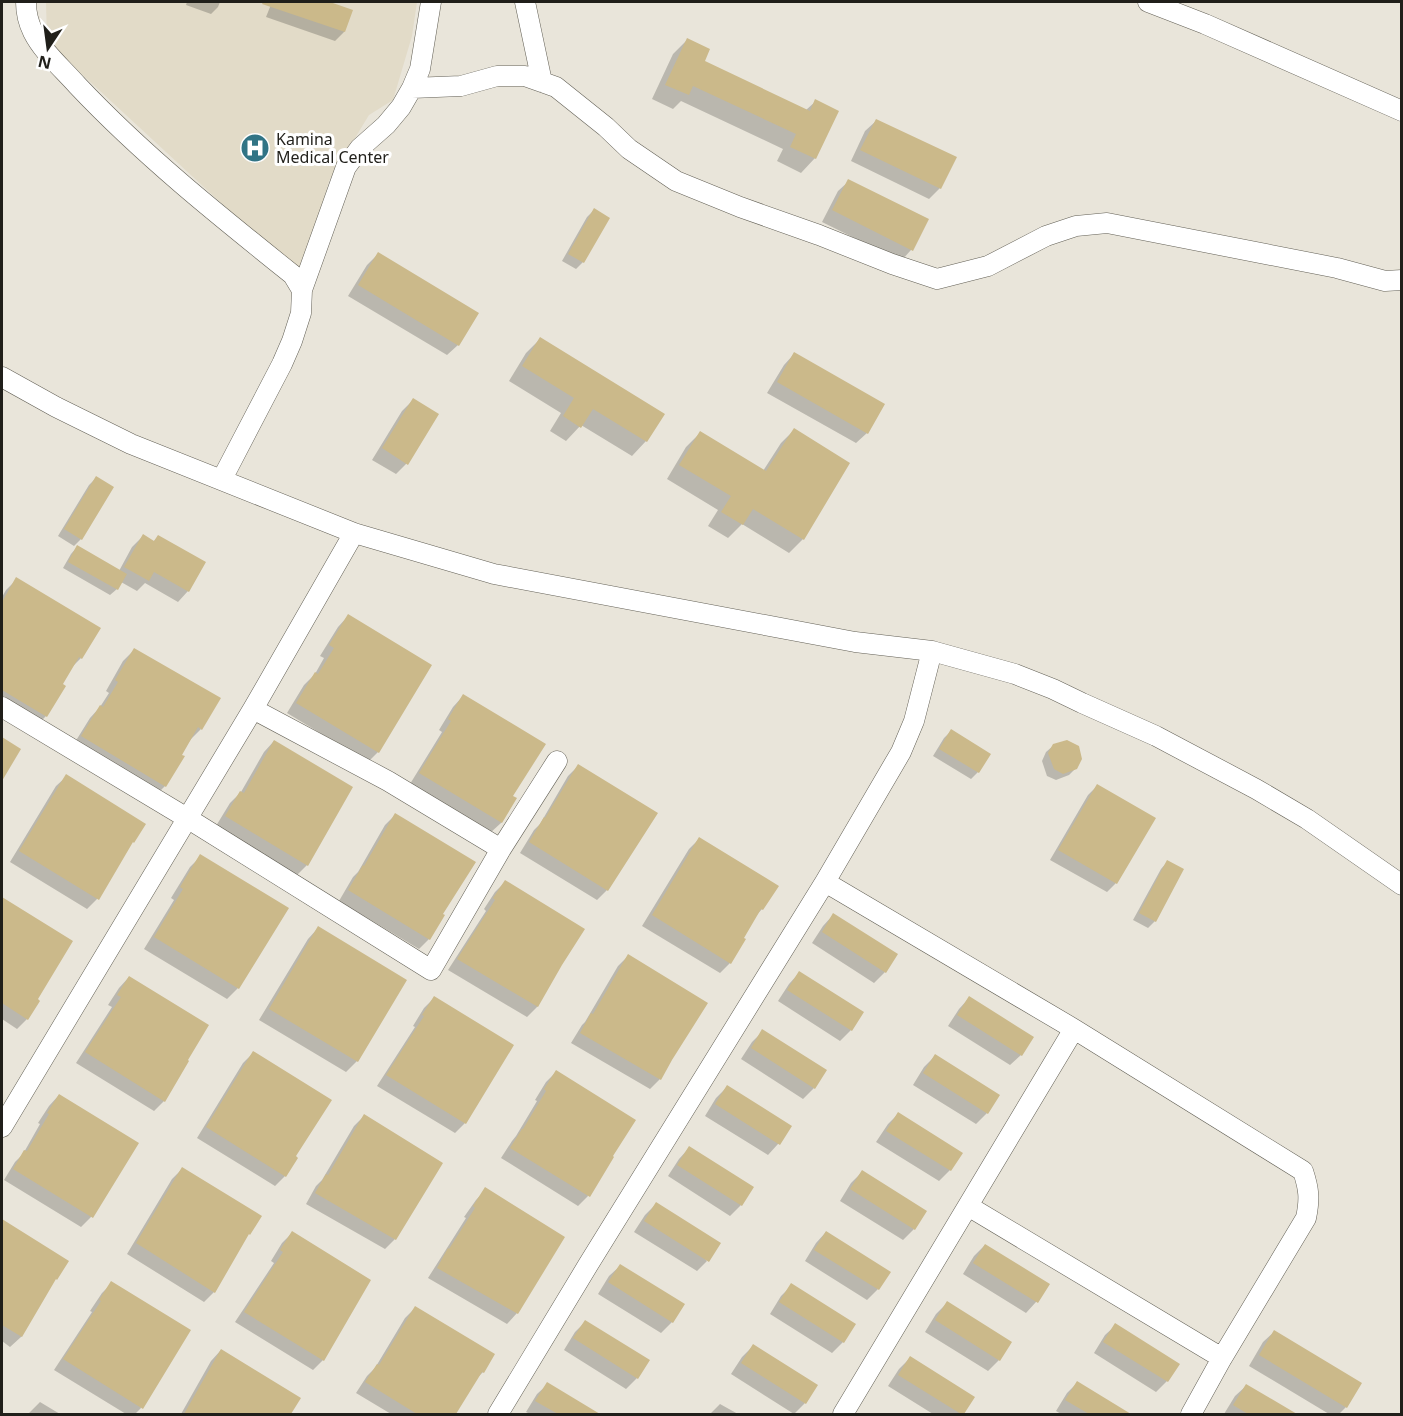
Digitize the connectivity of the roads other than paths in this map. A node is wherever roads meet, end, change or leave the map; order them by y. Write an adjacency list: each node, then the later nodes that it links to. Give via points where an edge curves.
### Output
1 (26, 2): 9 (street, via 26,14 42,47 109,119 197,198 293,275)
2 (430, 2): 6 (street, via 420,69)
3 (525, 2): 5 (street)
4 (1149, 2): 7 (street)
5 (542, 82): 6 (street, via 525,76 497,76 461,86); 8 (street, via 555,87 629,149 676,181 938,279 988,266 1046,236 1076,226 1107,223 1385,281)
6 (412, 88): 9 (street, via 386,125 346,167)
7 (1401, 111)
8 (1401, 280)
9 (302, 290): 11 (street, via 301,313 292,341)
10 (2, 377): 11 (street, via 131,444)
11 (222, 479): 12 (street)
12 (354, 533): 13 (street, via 494,574 855,642); 15 (street)
13 (932, 651): 19 (street, via 914,721 901,752); 20 (street, via 1015,674 1156,736 1307,819)
14 (2, 707): 17 (street)
15 (253, 709): 17 (street); 18 (street, via 388,781)
16 (556, 762): 18 (street)
17 (186, 818): 18 (street, via 431,970); 22 (street)
18 (501, 849)
19 (825, 882): 21 (street); 25 (street)
20 (1401, 885)
21 (1074, 1029): 23 (street); 24 (street, via 1303,1171 1308,1186 1306,1218)
22 (2, 1127)
23 (969, 1206): 24 (street); 26 (street)
24 (1222, 1358): 27 (street)
25 (498, 1414)
26 (843, 1414)
27 (1191, 1414)

